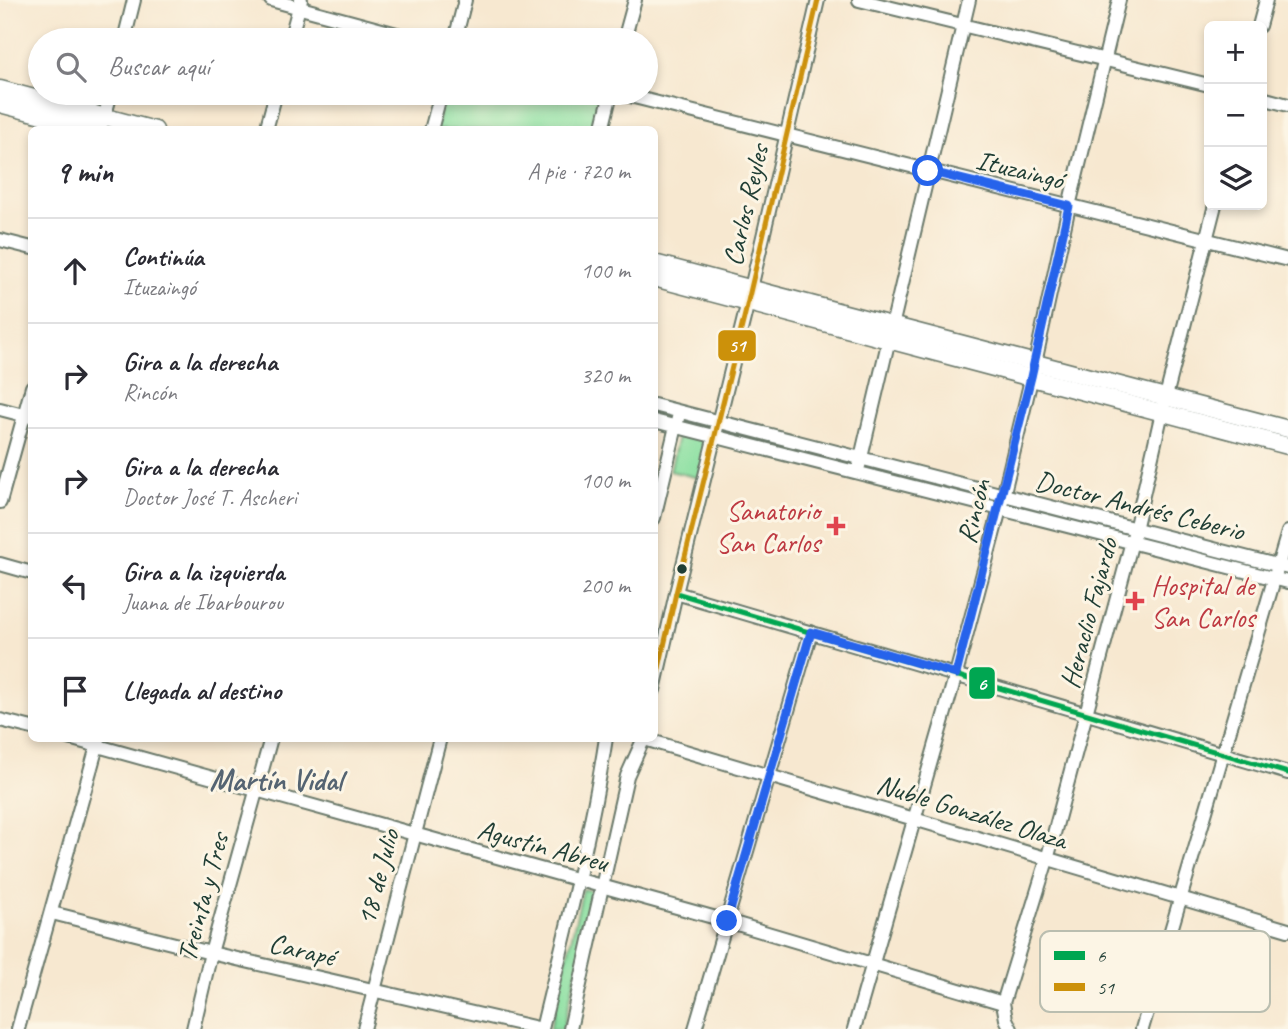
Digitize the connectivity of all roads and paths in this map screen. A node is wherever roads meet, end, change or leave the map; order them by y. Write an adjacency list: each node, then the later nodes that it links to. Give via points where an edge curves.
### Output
1 (134, 0): 13 (street)
2 (271, 0): 10 (street)
3 (465, 0): 16 (street)
4 (635, 0): 17 (street)
5 (818, 0): 35 (street, Carlos Reyles)
6 (859, 0): 12 (street)
7 (969, 0): 12 (street)
8 (1119, 0): 18 (street, Rincón)
9 (1266, 0): 11 (street)
10 (300, 4): 14 (street); 15 (street)
11 (1260, 21)
12 (963, 26): 18 (street); 36 (street)
13 (127, 28)
14 (293, 28)
15 (379, 28)
16 (458, 28)
17 (627, 28)
18 (1105, 61): 19 (street); 37 (street, Rincón)
19 (1205, 84)
20 (0, 89): 21 (main road)
21 (28, 99)
22 (1267, 99): 30 (street)
23 (658, 103): 35 (street, Ituzaingó)
24 (0, 104): 31 (main road)
25 (45, 105): 31 (main road)
26 (107, 105): 31 (street)
27 (273, 105): 32 (street)
28 (438, 105): 33 (street)
29 (608, 105): 34 (street)
30 (1288, 105)
31 (102, 125)
32 (267, 126)
33 (433, 126)
34 (603, 126)
35 (787, 134): 36 (street, Ituzaingó); 45 (street, Carlos Reyles)
36 (928, 171): 37 (street, Ituzaingó); 46 (street)
37 (1069, 206): 39 (street, Ituzaingó); 47 (street, Rincón)
38 (1213, 210): 39 (street, Heraclio Fajardo)
39 (1206, 239): 42 (street, Ituzaingó); 48 (street, Heraclio Fajardo)
40 (0, 240): 41 (street)
41 (28, 247)
42 (1288, 260)
43 (658, 264): 45 (main road)
44 (658, 279): 45 (main road)
45 (749, 295): 46 (main road); 53 (street, Carlos Reyles)
46 (890, 331): 47 (main road); 59 (street)
47 (1033, 370): 48 (main road); 61 (street, Rincón)
48 (1163, 404): 56 (main road); 58 (main road); 66 (street, Heraclio Fajardo)
49 (658, 406): 51 (street, Doctor Andrés Ceberio)
50 (0, 409): 52 (street)
51 (680, 411): 53 (street, Doctor Andrés Ceberio); 55 (street)
52 (28, 416): 63 (street)
53 (719, 421): 57 (street, Carlos Reyles); 59 (street, Doctor Andrés Ceberio)
54 (658, 422): 55 (street, Doctor Andrés Ceberio)
55 (676, 426): 57 (street, Doctor Andrés Ceberio); 62 (street)
56 (1288, 429)
57 (715, 437): 60 (street, Doctor Andrés Ceberio); 70 (street, Carlos Reyles)
58 (1288, 446)
59 (861, 459): 60 (street); 61 (street, Doctor Andrés Ceberio)
60 (857, 473): 64 (street, Doctor Andrés Ceberio)
61 (1003, 495): 64 (street, Rincón); 66 (street, Doctor Andrés Ceberio)
62 (658, 501)
63 (0, 502)
64 (1000, 509): 66 (street, Doctor Andrés Ceberio); 73 (street, Rincón)
65 (1288, 532): 69 (street)
66 (1133, 536): 69 (street, Doctor Andrés Ceberio); 74 (street, Heraclio Fajardo)
67 (0, 564): 68 (street)
68 (28, 572)
69 (1283, 573): 83 (street)
70 (676, 593): 71 (street); 72 (street, Carlos Reyles)
71 (811, 632): 73 (street); 85 (street)
72 (658, 672)
73 (956, 674): 74 (street); 87 (street, Rincón)
74 (1086, 714): 83 (street); 89 (street, Heraclio Fajardo)
75 (0, 720): 76 (street)
76 (28, 727)
77 (98, 742): 86 (street, Agustín Abreu); 93 (street)
78 (270, 742): 86 (street, Treinta y Tres)
79 (439, 742): 88 (street, 18 de Julio)
80 (606, 742): 90 (street)
81 (642, 742): 91 (street, via 627,776)
82 (653, 742): 85 (street, Nuble González Olaza)
83 (1224, 754): 84 (street); 92 (street)
84 (1288, 773)
85 (768, 775): 87 (street, Nuble González Olaza); 94 (street)
86 (257, 791): 88 (street, Agustín Abreu); 97 (street, Treinta y Tres)
87 (915, 819): 89 (street, Nuble González Olaza); 98 (street, Rincón)
88 (414, 834): 90 (street, Agustín Abreu); 99 (street, 18 de Julio)
89 (1047, 860): 92 (street, Nuble González Olaza); 100 (street, Heraclio Fajardo)
90 (578, 880): 91 (street, Agustín Abreu); 105 (street)
91 (602, 886): 94 (street, Agustín Abreu); 106 (street)
92 (1181, 899): 95 (street, Nuble González Olaza); 96 (street)
93 (52, 913): 97 (street, Carapé); 102 (street)
94 (727, 921): 98 (street, Agustín Abreu); 107 (street)
95 (1288, 930)
96 (1171, 931)
97 (211, 953): 99 (street, Carapé); 103 (street, Treinta y Tres)
98 (873, 964): 100 (street, Agustín Abreu); 108 (street, Rincón)
99 (372, 990): 104 (street, 18 de Julio); 105 (street, Carapé)
100 (1003, 1003): 109 (street)
101 (1147, 1012): 110 (street)
102 (18, 1029)
103 (193, 1029)
104 (363, 1029)
105 (542, 1029)
106 (570, 1029)
107 (695, 1029)
108 (855, 1029)
109 (1011, 1029)
110 (1142, 1029)

